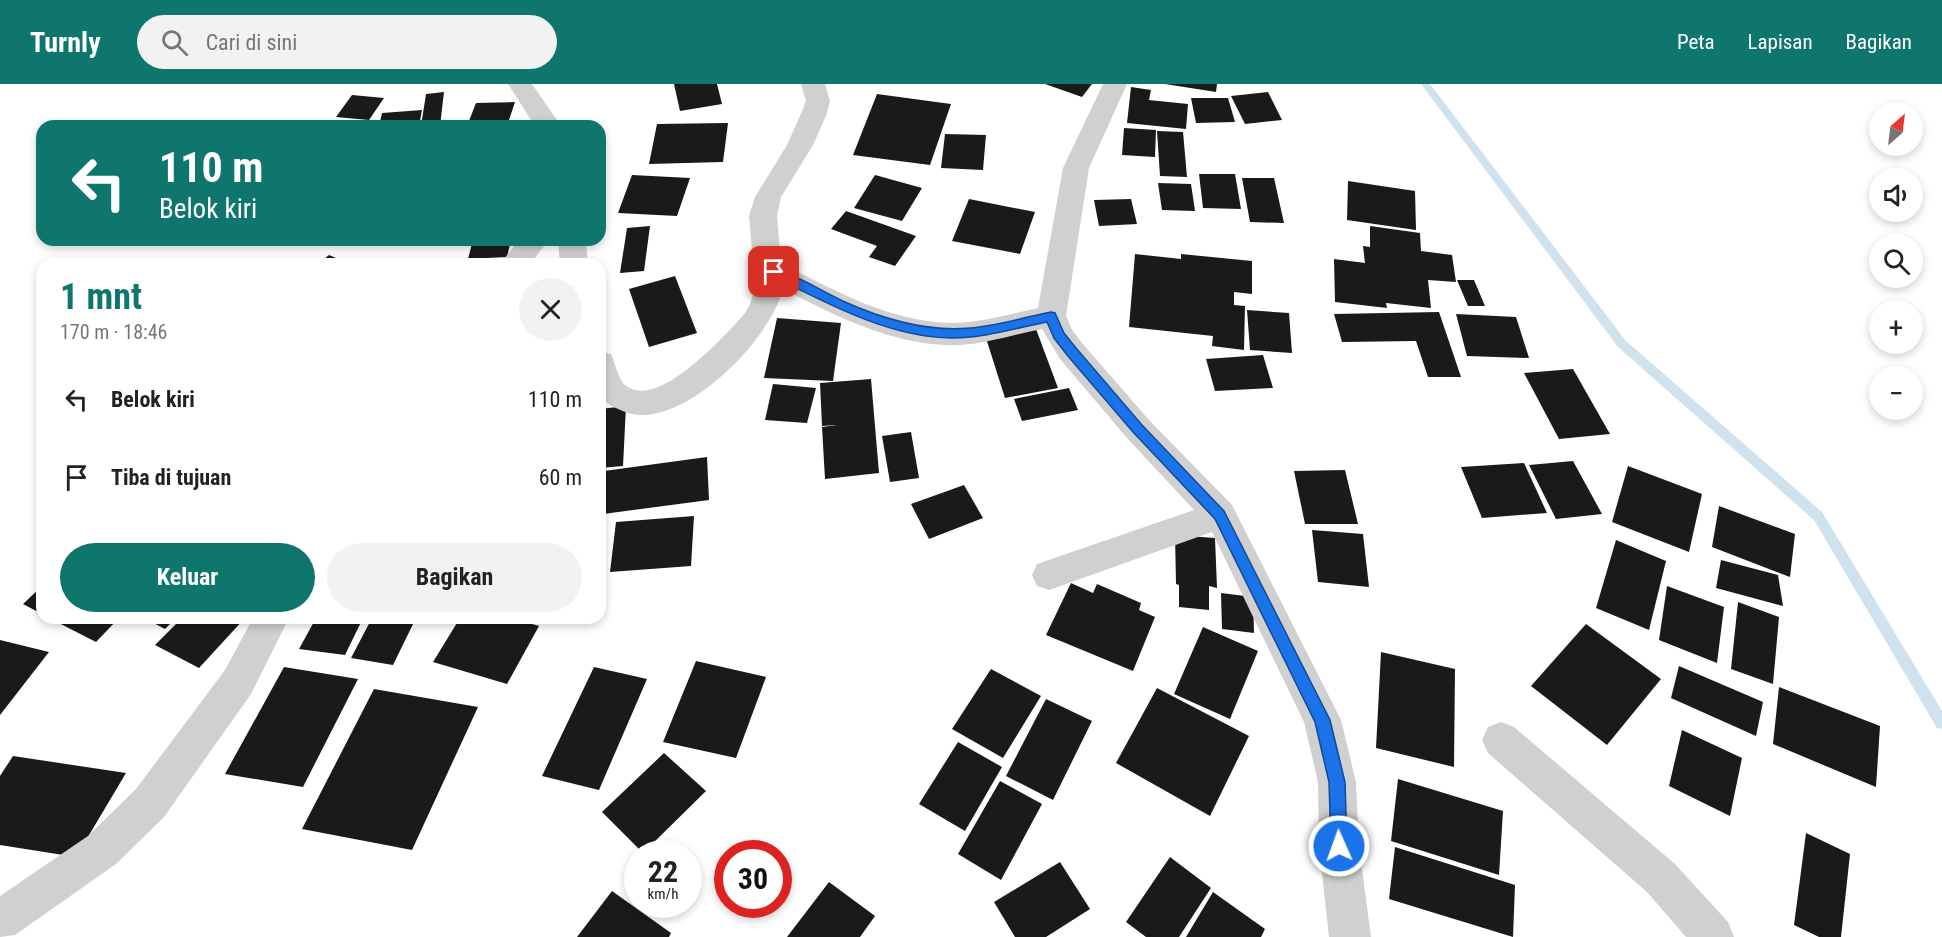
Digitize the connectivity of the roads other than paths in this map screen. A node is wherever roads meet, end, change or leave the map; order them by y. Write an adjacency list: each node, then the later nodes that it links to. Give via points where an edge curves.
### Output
1 (520, 84): 4 (street)
2 (813, 84): 7 (street, via 818,101 813,116 768,197 763,216 766,250)
3 (1115, 84): 8 (street, via 1076,168)
4 (544, 120)
5 (530, 246): 6 (street)
6 (519, 258)
7 (774, 272): 8 (street, via 875,319 949,334 972,333); 9 (street, via 762,309 733,347 664,398 638,404 611,391)
8 (1051, 316): 10 (street, via 1071,351)
9 (606, 378)
10 (1220, 515): 11 (street); 15 (street, via 1322,720 1337,782 1339,846)
11 (1049, 575)
12 (268, 624): 14 (street, via 238,682 150,803 102,850)
13 (1501, 740): 16 (street, via 1661,878)
14 (0, 920)
15 (1350, 937)
16 (1713, 937)

